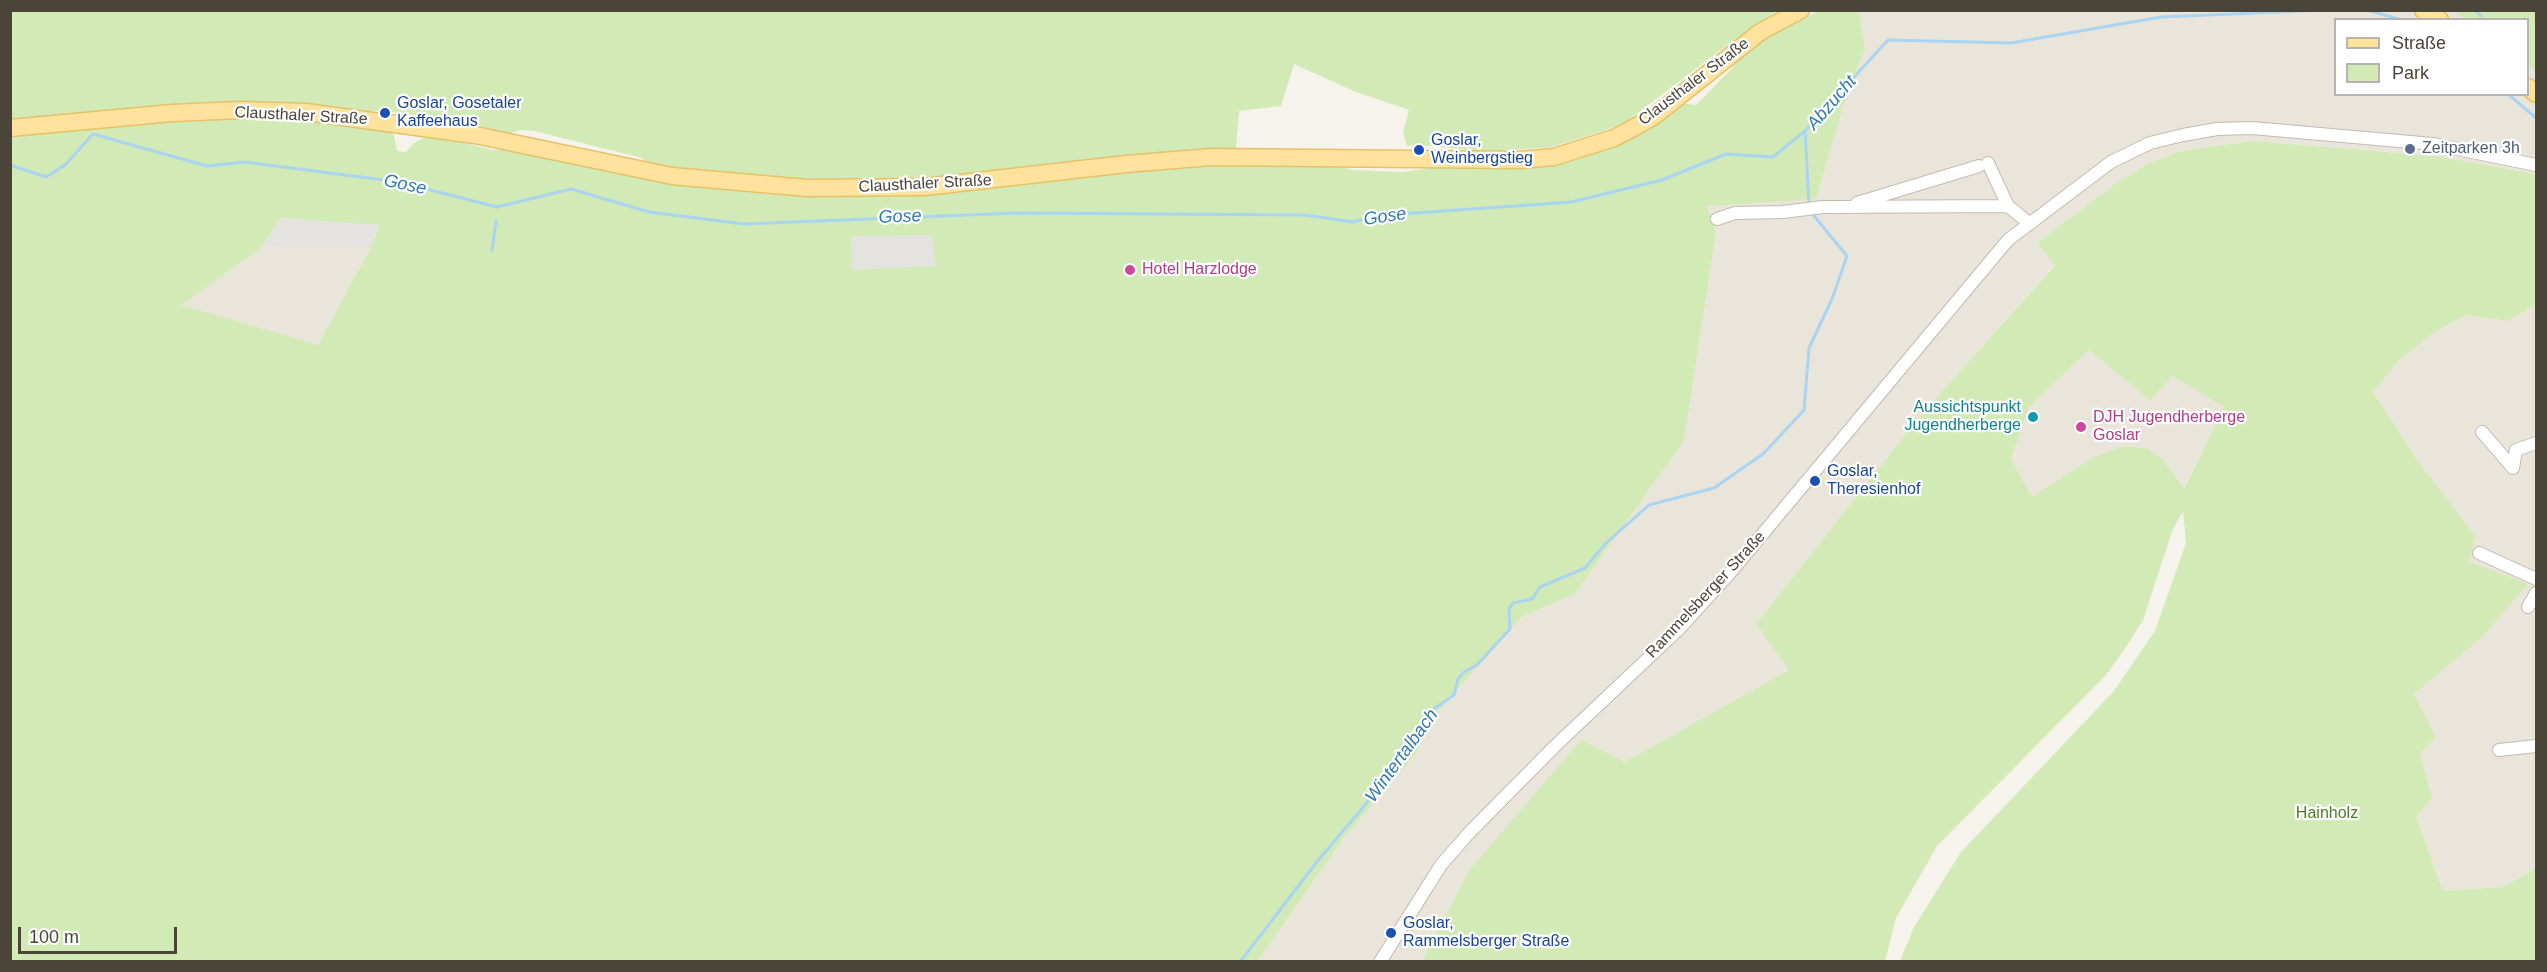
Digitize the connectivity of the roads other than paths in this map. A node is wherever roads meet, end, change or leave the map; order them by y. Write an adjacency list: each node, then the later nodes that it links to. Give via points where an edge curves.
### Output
1 (1801, 10): 4 (main road, Clausthaler Straße, via 1760,32 1635,127 1614,138 1554,157 1520,160 1211,157 925,187 807,188 672,176 475,135 306,112 172,113)
2 (2423, 10): 3 (main road)
3 (2437, 18)
4 (10, 128)
5 (2536, 165): 9 (street, Rammelsberger Straße, via 2433,144 2252,128 2217,129 2150,143 2111,162)
6 (2008, 206): 7 (street); 7 (street, via 1983,165); 9 (street)
7 (1844, 207): 8 (street, via 1735,213)
8 (1718, 219)
9 (2029, 223): 18 (street, Rammelsberger Straße, via 2008,240 1730,573 1468,834 1441,865)
10 (2482, 432): 11 (street, via 2513,468 2516,450)
11 (2536, 443)
12 (2479, 553): 13 (street)
13 (2536, 579)
14 (2536, 593): 15 (street)
15 (2528, 607)
16 (2536, 746): 17 (street)
17 (2499, 750)
18 (1380, 962)

